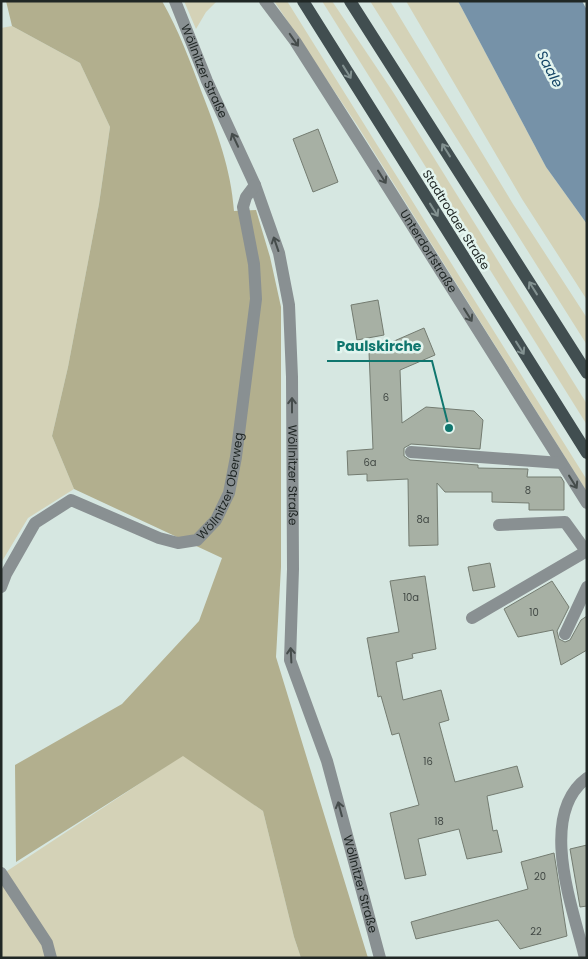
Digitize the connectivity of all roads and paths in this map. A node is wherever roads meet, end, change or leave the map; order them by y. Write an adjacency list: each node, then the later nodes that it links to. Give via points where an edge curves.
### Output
1 (175, 1): 5 (street, Wöllnitzer Straße, one-way to 1, via 207,81)
2 (265, 1): 9 (street, Unterdorfstraße, one-way to 9, via 316,73)
3 (302, 1): 8 (main road, Stadtrodaer Straße, one-way to 8)
4 (350, 1): 6 (main road, one-way to 4)
5 (255, 185): 13 (street, Wöllnitzer Oberweg, via 246,197 244,208 254,264 254,308 236,457 228,494 216,520 197,540 178,543 71,500 35,523); 20 (street, Wöllnitzer Straße, one-way to 5, via 327,761 290,660 293,569 289,305 279,253)
6 (587, 373)
7 (411, 452): 9 (street)
8 (587, 453)
9 (561, 463): 10 (street, Unterdorfstraße, one-way to 10)
10 (587, 504)
11 (499, 525): 12 (street, via 565,522)
12 (586, 551): 15 (street)
13 (1, 587)
14 (587, 588): 16 (street)
15 (472, 618)
16 (565, 634)
17 (587, 778): 21 (street, via 577,785 567,802 561,824 562,860)
18 (1, 873): 19 (street, via 47,943)
19 (51, 958)
20 (380, 958)
21 (585, 958)

